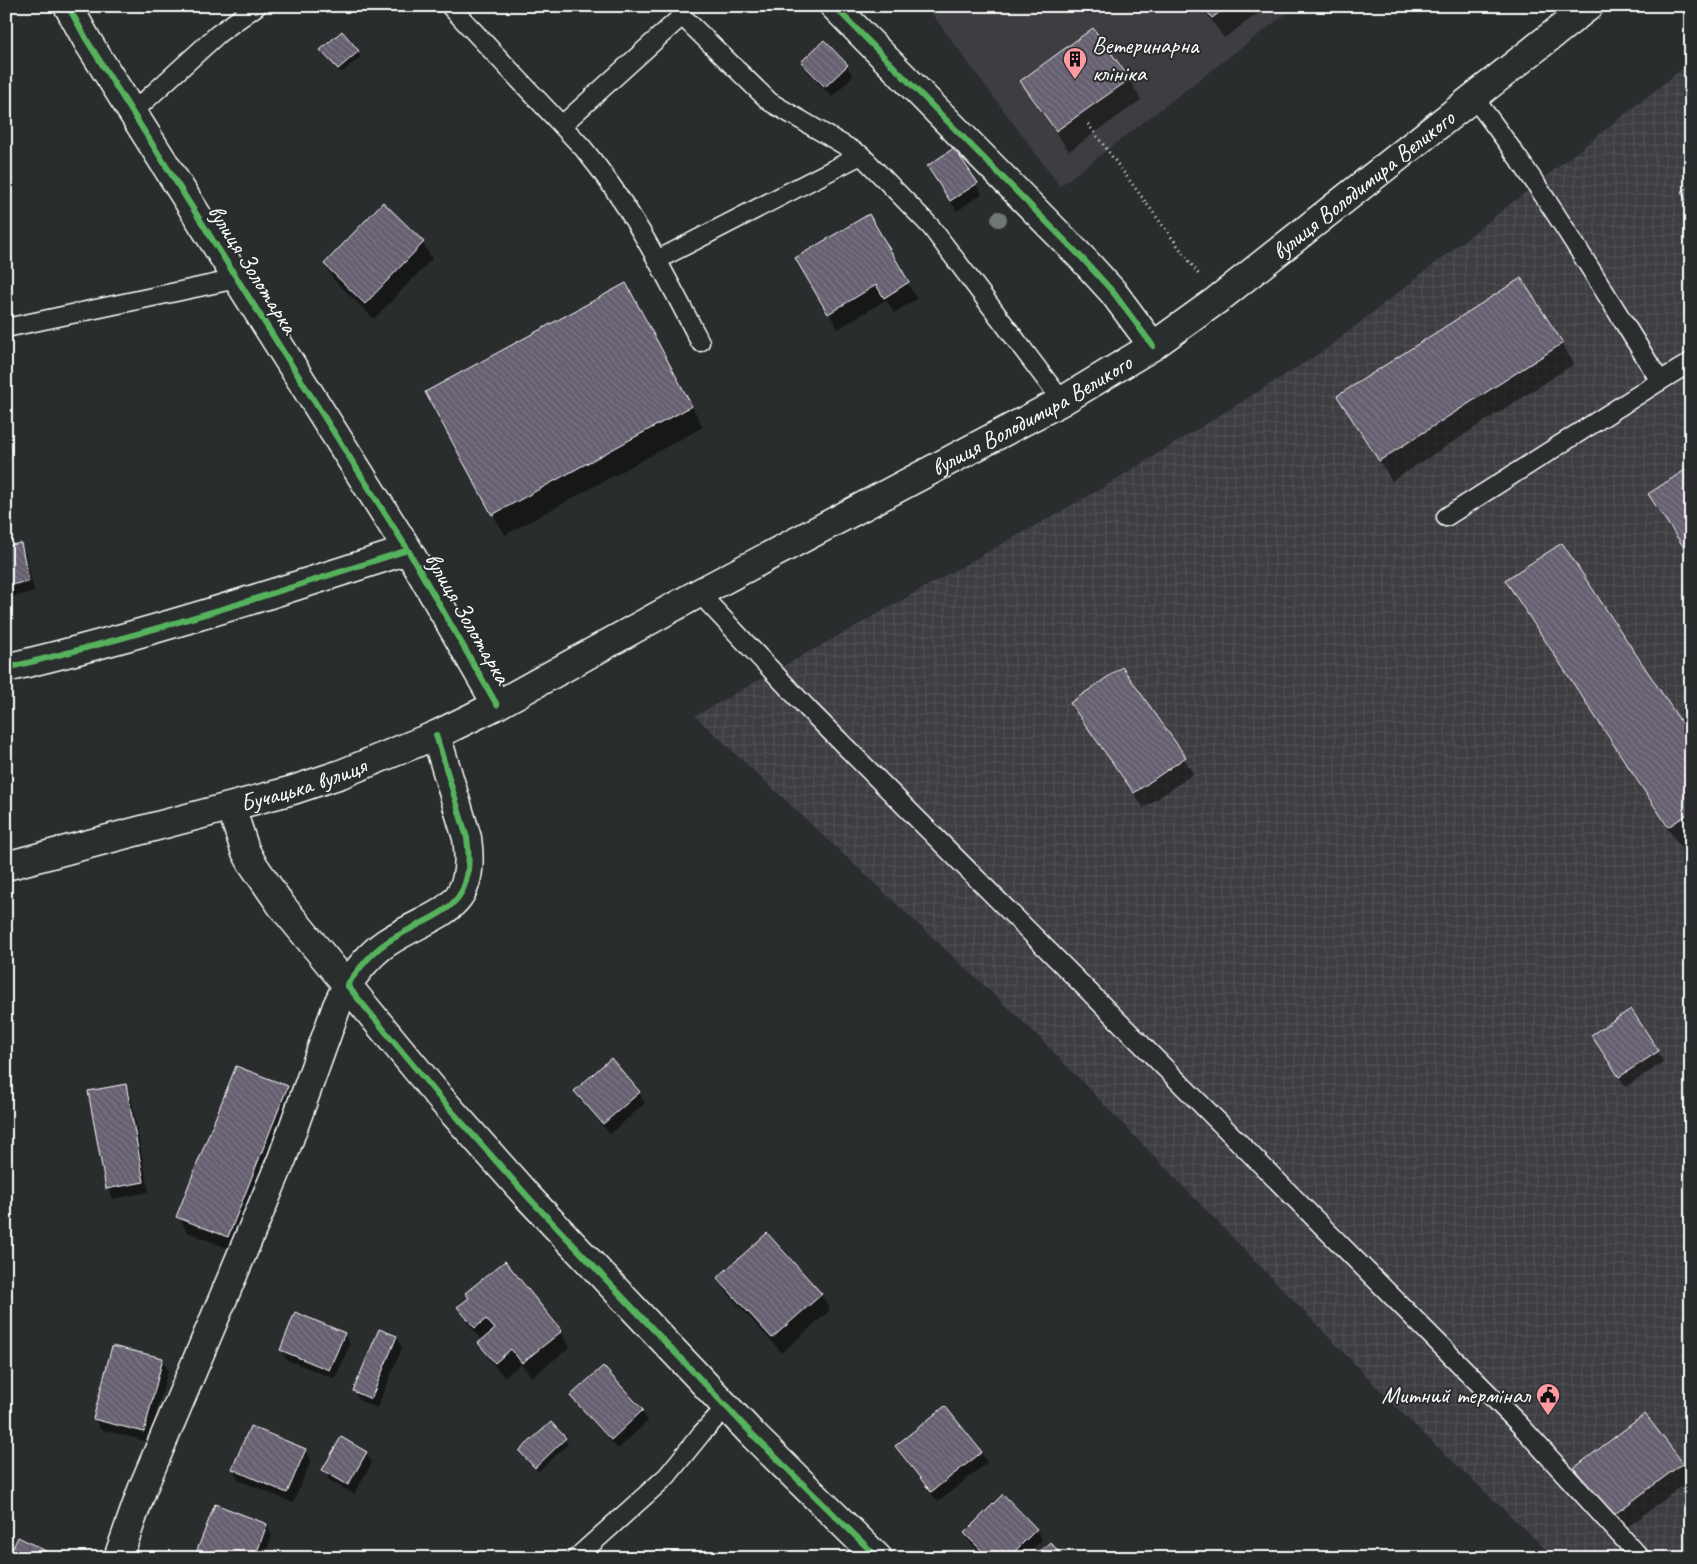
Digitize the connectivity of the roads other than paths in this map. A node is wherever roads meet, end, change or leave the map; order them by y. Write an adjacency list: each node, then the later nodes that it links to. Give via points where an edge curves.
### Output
1 (68, 6): 7 (street, вулиця Золотарка)
2 (257, 6): 7 (lane, via 218,34)
3 (450, 6): 8 (lane)
4 (834, 6): 14 (street, via 1083,259 1113,292)
5 (1589, 6): 6 (street, вулиця Володимира Великого)
6 (1474, 98): 14 (street, вулиця Володимира Великого, via 1217,300); 16 (lane, via 1534,181)
7 (133, 112): 11 (street, вулиця Золотарка)
8 (562, 125): 9 (lane, via 682,16 770,102); 10 (lane, via 617,192)
9 (861, 155): 10 (lane); 17 (lane, via 931,227)
10 (657, 260): 13 (lane)
11 (237, 279): 12 (lane); 19 (street, вулиця Золотарка)
12 (6, 328)
13 (700, 342)
14 (1153, 346): 17 (street, вулиця Володимира Великого)
15 (1691, 362): 16 (lane)
16 (1660, 380): 18 (lane)
17 (1062, 401): 20 (street, вулиця Володимира Великого)
18 (1446, 517)
19 (408, 550): 22 (street, вулиця Золотарка, via 176,624); 23 (street, вулиця Золотарка)
20 (699, 594): 21 (street, вулиця Володимира Великого); 32 (lane, via 809,710 1520,1425)
21 (581, 659): 23 (street, Бучацька вулиця)
22 (6, 668)
23 (497, 705): 24 (street, Бучацька вулиця)
24 (436, 735): 25 (street, Бучацька вулиця, via 341,774); 27 (street, via 467,838 469,852 462,890 444,911 375,952)
25 (231, 807): 26 (street, Бучацька вулиця); 27 (street, via 252,863)
26 (6, 866)
27 (347, 986): 28 (street, via 485,1150); 29 (street, via 282,1159 142,1490)
28 (726, 1407): 30 (lane, via 667,1476); 31 (street)
29 (118, 1558)
30 (576, 1558)
31 (878, 1558)
32 (1641, 1558)

